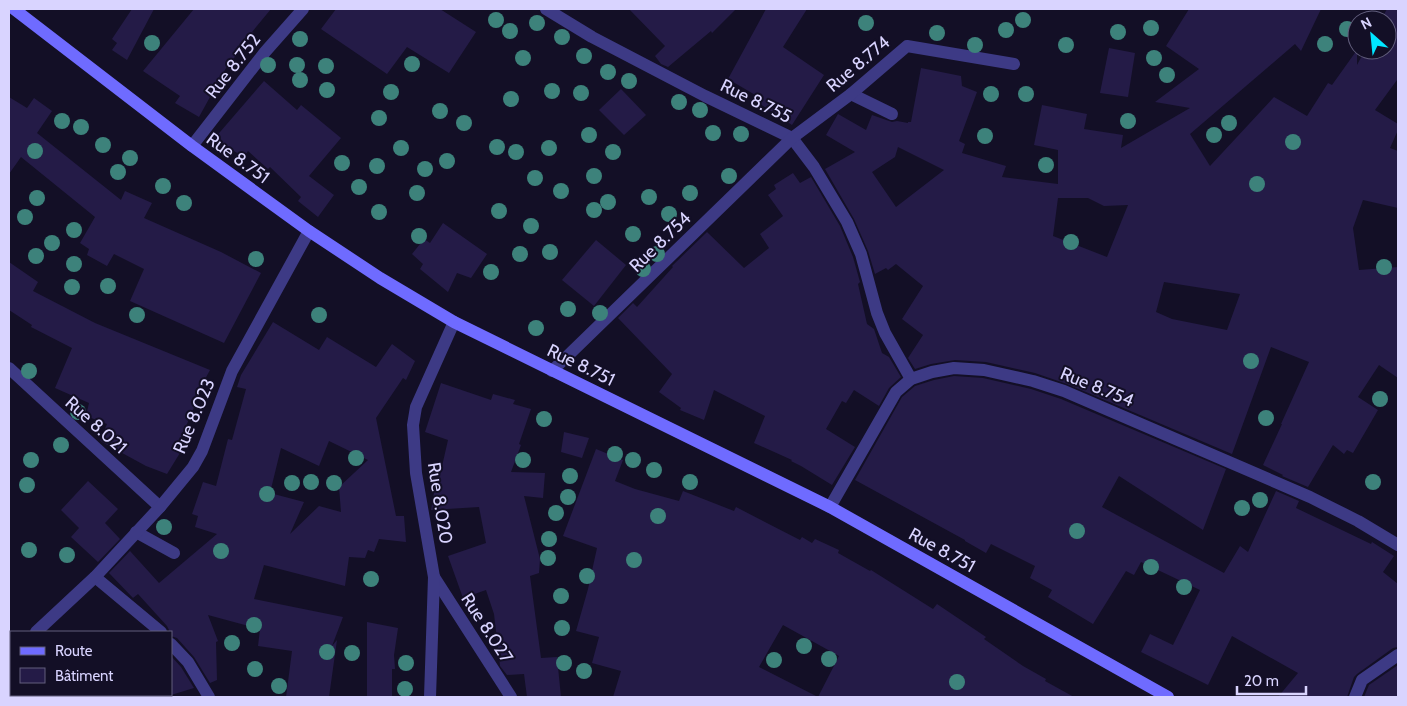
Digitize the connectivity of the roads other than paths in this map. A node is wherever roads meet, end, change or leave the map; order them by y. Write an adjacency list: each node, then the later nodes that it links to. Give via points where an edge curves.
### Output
1 (14, 9): 8 (main road, Rue 8.751)
2 (303, 9): 8 (street, Rue 8.752)
3 (546, 9): 7 (street, Rue 8.755, via 592,37)
4 (1014, 64): 5 (street, Rue 8.774, via 907,46)
5 (851, 94): 6 (street); 7 (street, Rue 8.774)
6 (892, 114)
7 (792, 138): 11 (street, Rue 8.754); 13 (street, Rue 8.755, via 814,167 847,222 861,254 877,313)
8 (192, 146): 9 (main road, Rue 8.751)
9 (309, 231): 10 (main road, Rue 8.751); 15 (street, Rue 8.023, via 232,371 202,451)
10 (454, 322): 11 (main road, Rue 8.751); 20 (street, Rue 8.020, via 416,408 413,425 416,474)
11 (552, 371): 14 (main road, Rue 8.751)
12 (11, 376): 15 (street, Rue 8.021)
13 (911, 379): 14 (street, Rue 8.754, via 896,392); 17 (street, Rue 8.754, via 954,368 984,370 1064,391 1310,498)
14 (830, 506): 28 (main road, Rue 8.751)
15 (160, 507): 16 (street, Rue 8.023)
16 (136, 532): 18 (street); 19 (street, Rue 8.023)
17 (1398, 545)
18 (174, 553)
19 (95, 577): 21 (street, Rue 8.023); 22 (street)
20 (434, 577): 26 (street, Rue 8.020); 27 (street, Rue 8.027)
21 (37, 631)
22 (160, 631)
23 (172, 645): 25 (street, via 188,662)
24 (1398, 655): 29 (street, via 1362,680)
25 (209, 697)
26 (430, 697)
27 (511, 697)
28 (1168, 697)
29 (1355, 697)

